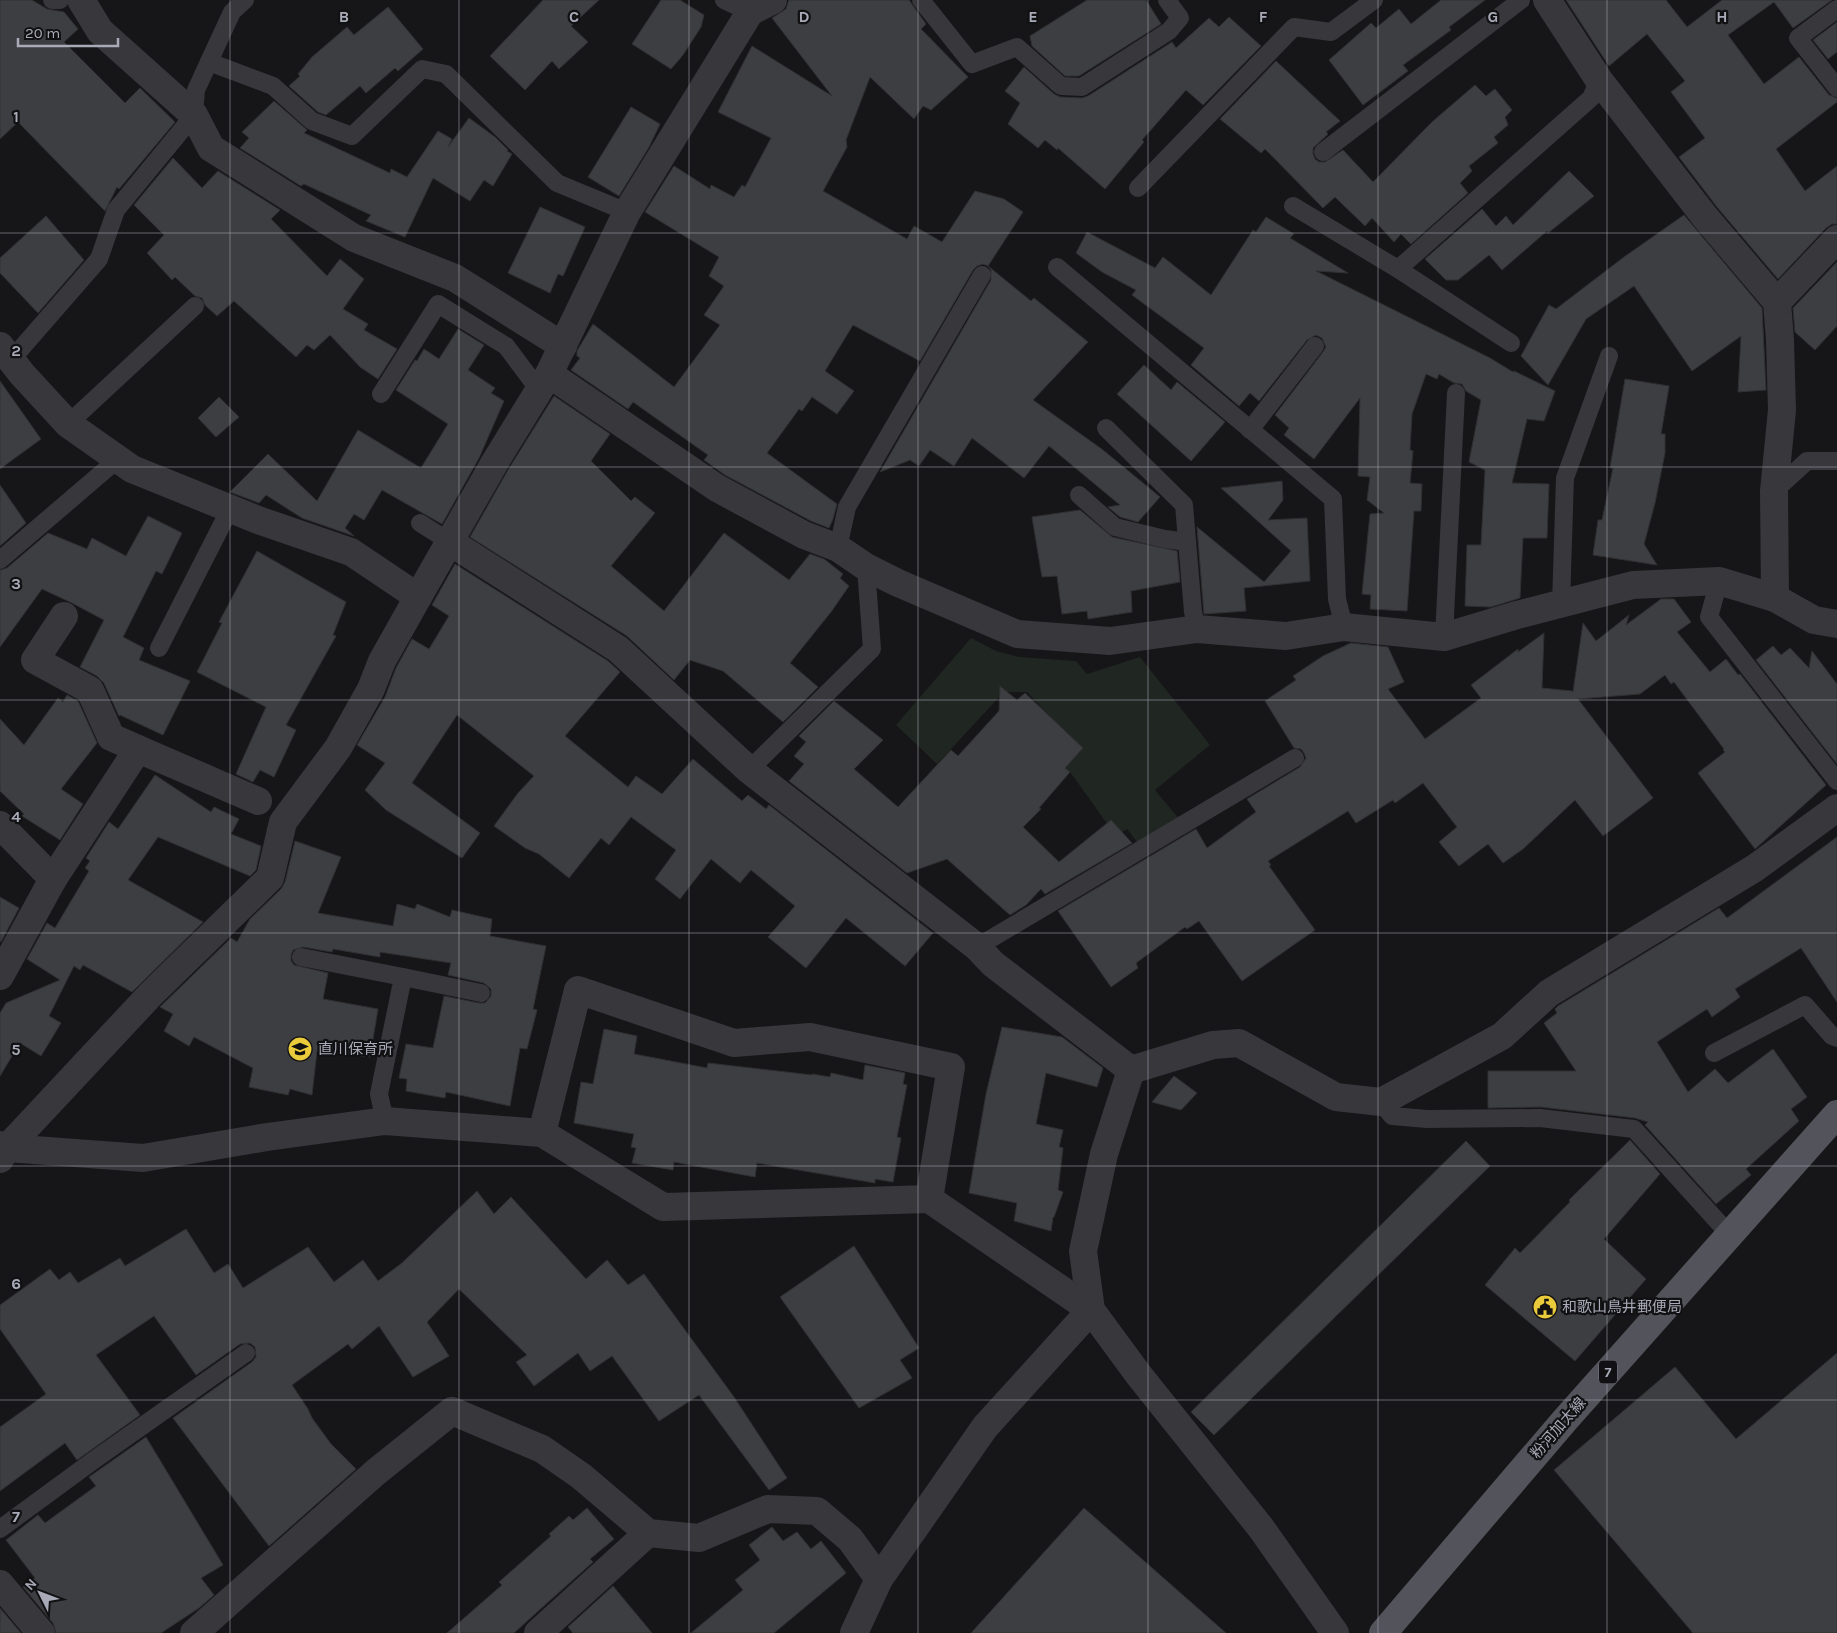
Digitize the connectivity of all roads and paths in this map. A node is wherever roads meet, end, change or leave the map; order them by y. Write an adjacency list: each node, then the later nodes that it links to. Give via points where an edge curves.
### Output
1 (52, 0): 2 (lane)
2 (60, 0)
3 (81, 0): 16 (street, via 100,31)
4 (245, 0): 13 (lane, via 232,12)
5 (724, 0): 11 (lane)
6 (921, 0): 7 (lane, via 972,64 1017,47 1061,86 1082,87 1169,30 1180,18)
7 (1167, 0)
8 (1374, 0): 18 (lane, via 1331,32 1294,27)
9 (1522, 0): 17 (lane)
10 (1547, 0): 14 (street)
11 (762, 6): 20 (street)
12 (1837, 9): 15 (lane, via 1798,38)
13 (209, 62): 16 (lane, via 196,90); 20 (lane, via 273,86 312,121 352,136 422,69 446,74 556,183)
14 (1599, 80): 23 (lane, via 1591,98); 25 (street)
15 (1837, 88)
16 (194, 115): 28 (street, via 211,148 354,238 455,278); 30 (lane, via 116,210 99,259)
17 (1323, 152)
18 (1138, 188)
19 (1293, 206): 23 (lane)
20 (627, 212): 28 (street)
21 (1837, 239): 25 (street)
22 (1057, 268): 37 (lane)
23 (1398, 269): 27 (lane)
24 (982, 275): 46 (lane, via 847,507)
25 (1777, 302): 40 (street, via 1782,410)
26 (195, 306): 35 (lane)
27 (1511, 344)
28 (563, 346): 32 (street)
29 (1314, 346): 37 (lane)
30 (6, 353): 35 (street)
31 (1610, 356): 52 (lane, via 1565,478)
32 (544, 382): 34 (lane, via 506,346 438,304); 44 (street); 46 (street, via 717,488 804,535)
33 (1456, 393): 57 (lane)
34 (381, 394)
35 (68, 424): 38 (street)
36 (1106, 428): 45 (lane, via 1184,505)
37 (1250, 430): 55 (lane, via 1333,499 1337,599)
38 (118, 459): 42 (street, via 132,469); 47 (lane)
39 (1837, 461): 40 (lane, via 1807,460)
40 (1774, 491): 51 (street)
41 (1079, 495): 45 (lane, via 1115,527)
42 (230, 509): 50 (street, via 351,552); 58 (lane)
43 (420, 523): 44 (lane)
44 (450, 542): 50 (street); 61 (street, via 618,649)
45 (1187, 542): 56 (lane)
46 (838, 548): 48 (street)
47 (0, 560)
48 (866, 567): 56 (street, via 1016,634 1110,641); 61 (lane, via 872,649)
49 (1719, 581): 51 (street); 52 (street, via 1632,586); 62 (lane, via 1710,617)
50 (418, 597): 79 (street, via 338,748 283,822 270,878 151,994)
51 (1776, 598): 54 (street, via 1814,620)
52 (1561, 604): 57 (street)
53 (64, 616): 59 (street, via 35,660 90,690 111,737)
54 (1837, 624)
55 (1344, 627): 56 (street, via 1286,636); 57 (street)
56 (1197, 629)
57 (1444, 637)
58 (159, 648)
59 (138, 749): 63 (street); 66 (street)
60 (1295, 758): 67 (lane)
61 (749, 770): 67 (street)
62 (1837, 781)
63 (258, 801)
64 (1837, 808): 75 (street, via 1755,868 1549,993 1502,1036)
65 (0, 824): 66 (street)
66 (53, 879): 69 (street)
67 (977, 947): 74 (street, via 993,964)
68 (301, 957): 70 (lane)
69 (0, 976)
70 (403, 977): 71 (lane); 77 (lane, via 379,1094)
71 (481, 992)
72 (1837, 1038): 73 (lane, via 1805,1005)
73 (1714, 1053)
74 (1131, 1070): 75 (street, via 1213,1045 1239,1043 1336,1097); 82 (street, via 1104,1154 1083,1251)
75 (1381, 1102): 81 (lane, via 1392,1116 1427,1119 1540,1118 1634,1129)
76 (1837, 1114): 81 (main road, 粉河加太線 / 7)
77 (385, 1121): 78 (street); 79 (street, via 143,1158)
78 (542, 1133): 80 (street, via 663,1207); 80 (street, via 578,990 734,1043 810,1038 951,1067)
79 (2, 1151)
80 (929, 1199): 82 (street)
81 (1729, 1234): 93 (main road, 粉河加太線 / 7)
82 (1091, 1310): 86 (street, via 985,1427); 92 (street, via 1261,1528)
83 (246, 1353): 84 (lane)
84 (0, 1529)
85 (648, 1533): 86 (street, via 699,1538 768,1509 817,1511 850,1539); 89 (street, via 581,1476 542,1449 452,1412 376,1472); 90 (street)
86 (879, 1579): 91 (street)
87 (0, 1584): 88 (street)
88 (41, 1633)
89 (194, 1633)
90 (538, 1633)
91 (854, 1633)
92 (1335, 1633)
93 (1383, 1633)

